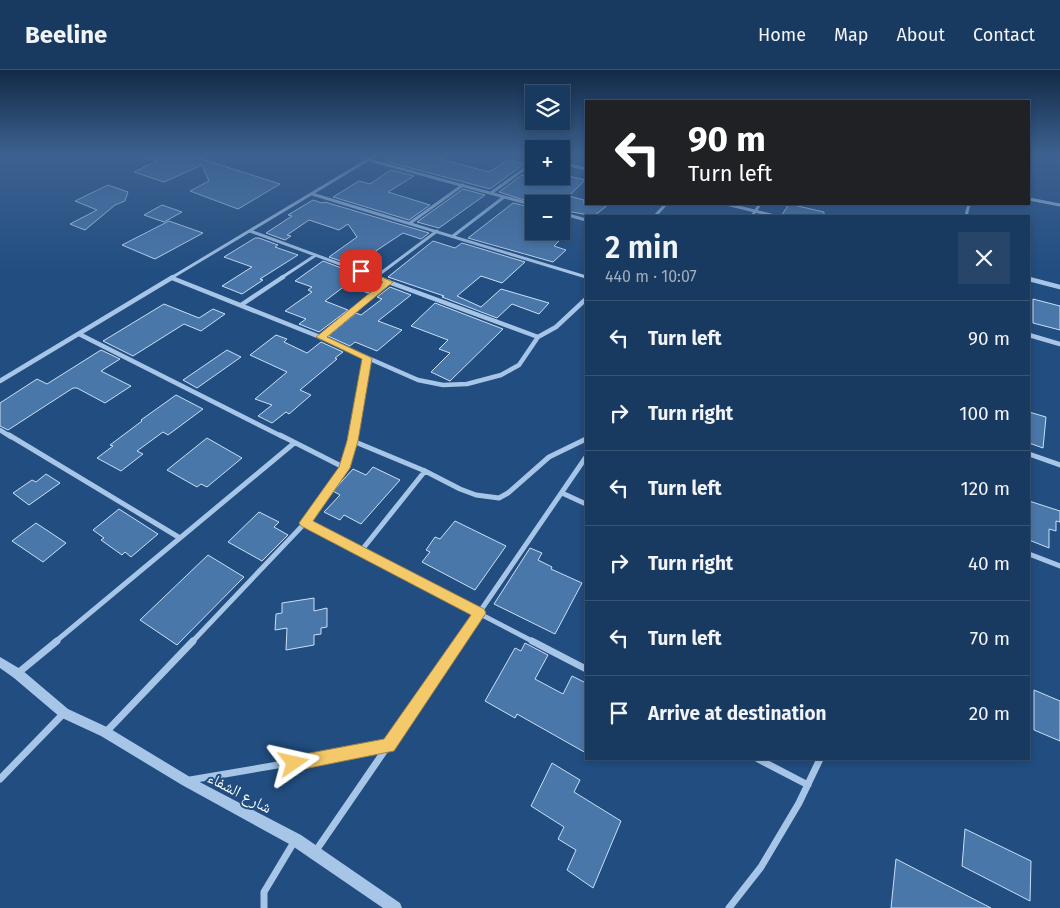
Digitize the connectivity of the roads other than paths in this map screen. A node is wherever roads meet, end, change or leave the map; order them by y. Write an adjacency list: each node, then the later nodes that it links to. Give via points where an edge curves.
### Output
1 (312, 194): 17 (street); 18 (street)
2 (450, 194): 17 (street)
3 (496, 194): 4 (street)
4 (504, 197): 6 (street); 20 (street)
5 (1030, 199): 10 (street)
6 (525, 203)
7 (665, 205): 12 (street)
8 (730, 205): 11 (street)
9 (759, 205): 11 (street)
10 (1060, 206)
11 (755, 211): 13 (street); 14 (street)
12 (657, 215)
13 (753, 215)
14 (771, 215)
15 (570, 216): 16 (street)
16 (585, 220)
17 (410, 223): 19 (street)
18 (250, 231): 21 (street); 24 (street)
19 (437, 231): 20 (street); 22 (street)
20 (453, 236): 23 (street)
21 (316, 255): 22 (street); 29 (street)
22 (376, 276): 26 (street)
23 (585, 276)
24 (172, 278): 29 (street); 30 (street)
25 (1030, 279): 27 (street)
26 (389, 282): 32 (street); 33 (street)
27 (1060, 287)
28 (585, 300): 33 (street, via 563,322)
29 (241, 305): 32 (street)
30 (79, 334): 36 (street); 40 (street)
31 (1030, 335): 34 (street)
32 (320, 337): 35 (street)
33 (538, 337): 35 (street, via 519,365 501,375 467,384 443,385 418,380)
34 (1060, 344)
35 (367, 358): 39 (street)
36 (0, 381)
37 (0, 430): 49 (street)
38 (585, 439): 45 (street, via 549,457 499,498 476,495)
39 (353, 441): 44 (street); 45 (street)
40 (293, 444): 44 (street); 49 (street)
41 (1030, 454): 43 (street)
42 (585, 458): 46 (street)
43 (1060, 465)
44 (344, 468): 48 (street)
45 (425, 471): 50 (street)
46 (562, 493): 47 (street); 53 (street)
47 (585, 504)
48 (305, 523): 50 (street); 58 (street)
49 (180, 538): 56 (street)
50 (361, 551): 53 (street)
51 (1030, 554): 52 (street)
52 (1060, 566)
53 (480, 613): 55 (street); 59 (street)
54 (0, 662): 56 (street, شارع الشفاء)
55 (585, 668)
56 (18, 674): 57 (street, شارع الشفاء)
57 (64, 713): 58 (street, شارع الشفاء); 62 (street)
58 (105, 732): 63 (street, شارع الشفاء)
59 (389, 746): 63 (street); 66 (street)
60 (760, 760): 64 (street)
61 (820, 760): 64 (street)
62 (0, 779)
63 (186, 781): 65 (street, شارع الشفاء)
64 (808, 785): 69 (street, via 761,867)
65 (296, 840): 66 (street, شارع الشفاء); 67 (street, via 264,892)
66 (315, 852): 68 (street, شارع الشفاء)
67 (264, 908)
68 (395, 908)
69 (729, 908)

